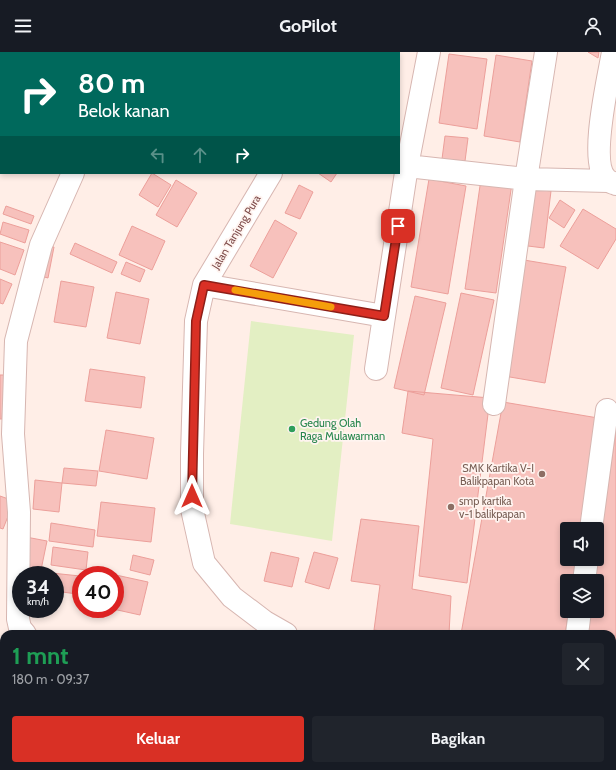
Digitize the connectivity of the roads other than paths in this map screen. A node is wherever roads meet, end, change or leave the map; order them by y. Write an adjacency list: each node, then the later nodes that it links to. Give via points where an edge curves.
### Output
1 (429, 52): 4 (street)
2 (546, 52): 7 (street)
3 (613, 52): 8 (street, via 598,146 602,172)
4 (407, 166): 7 (street); 10 (street)
5 (73, 174): 16 (street, via 41,244 16,340 13,434 19,512 18,619)
6 (270, 174): 9 (street, Jalan Tanjung Pura)
7 (526, 179): 8 (street); 12 (street)
8 (612, 182)
9 (204, 285): 10 (street); 17 (street, Jalan Tanjung Pura, via 196,321 192,510 204,562 232,596)
10 (384, 316): 11 (street)
11 (376, 369)
12 (494, 404)
13 (607, 410): 14 (street)
14 (592, 522)
15 (579, 618): 18 (street)
16 (22, 630)
17 (279, 630)
18 (578, 630)

